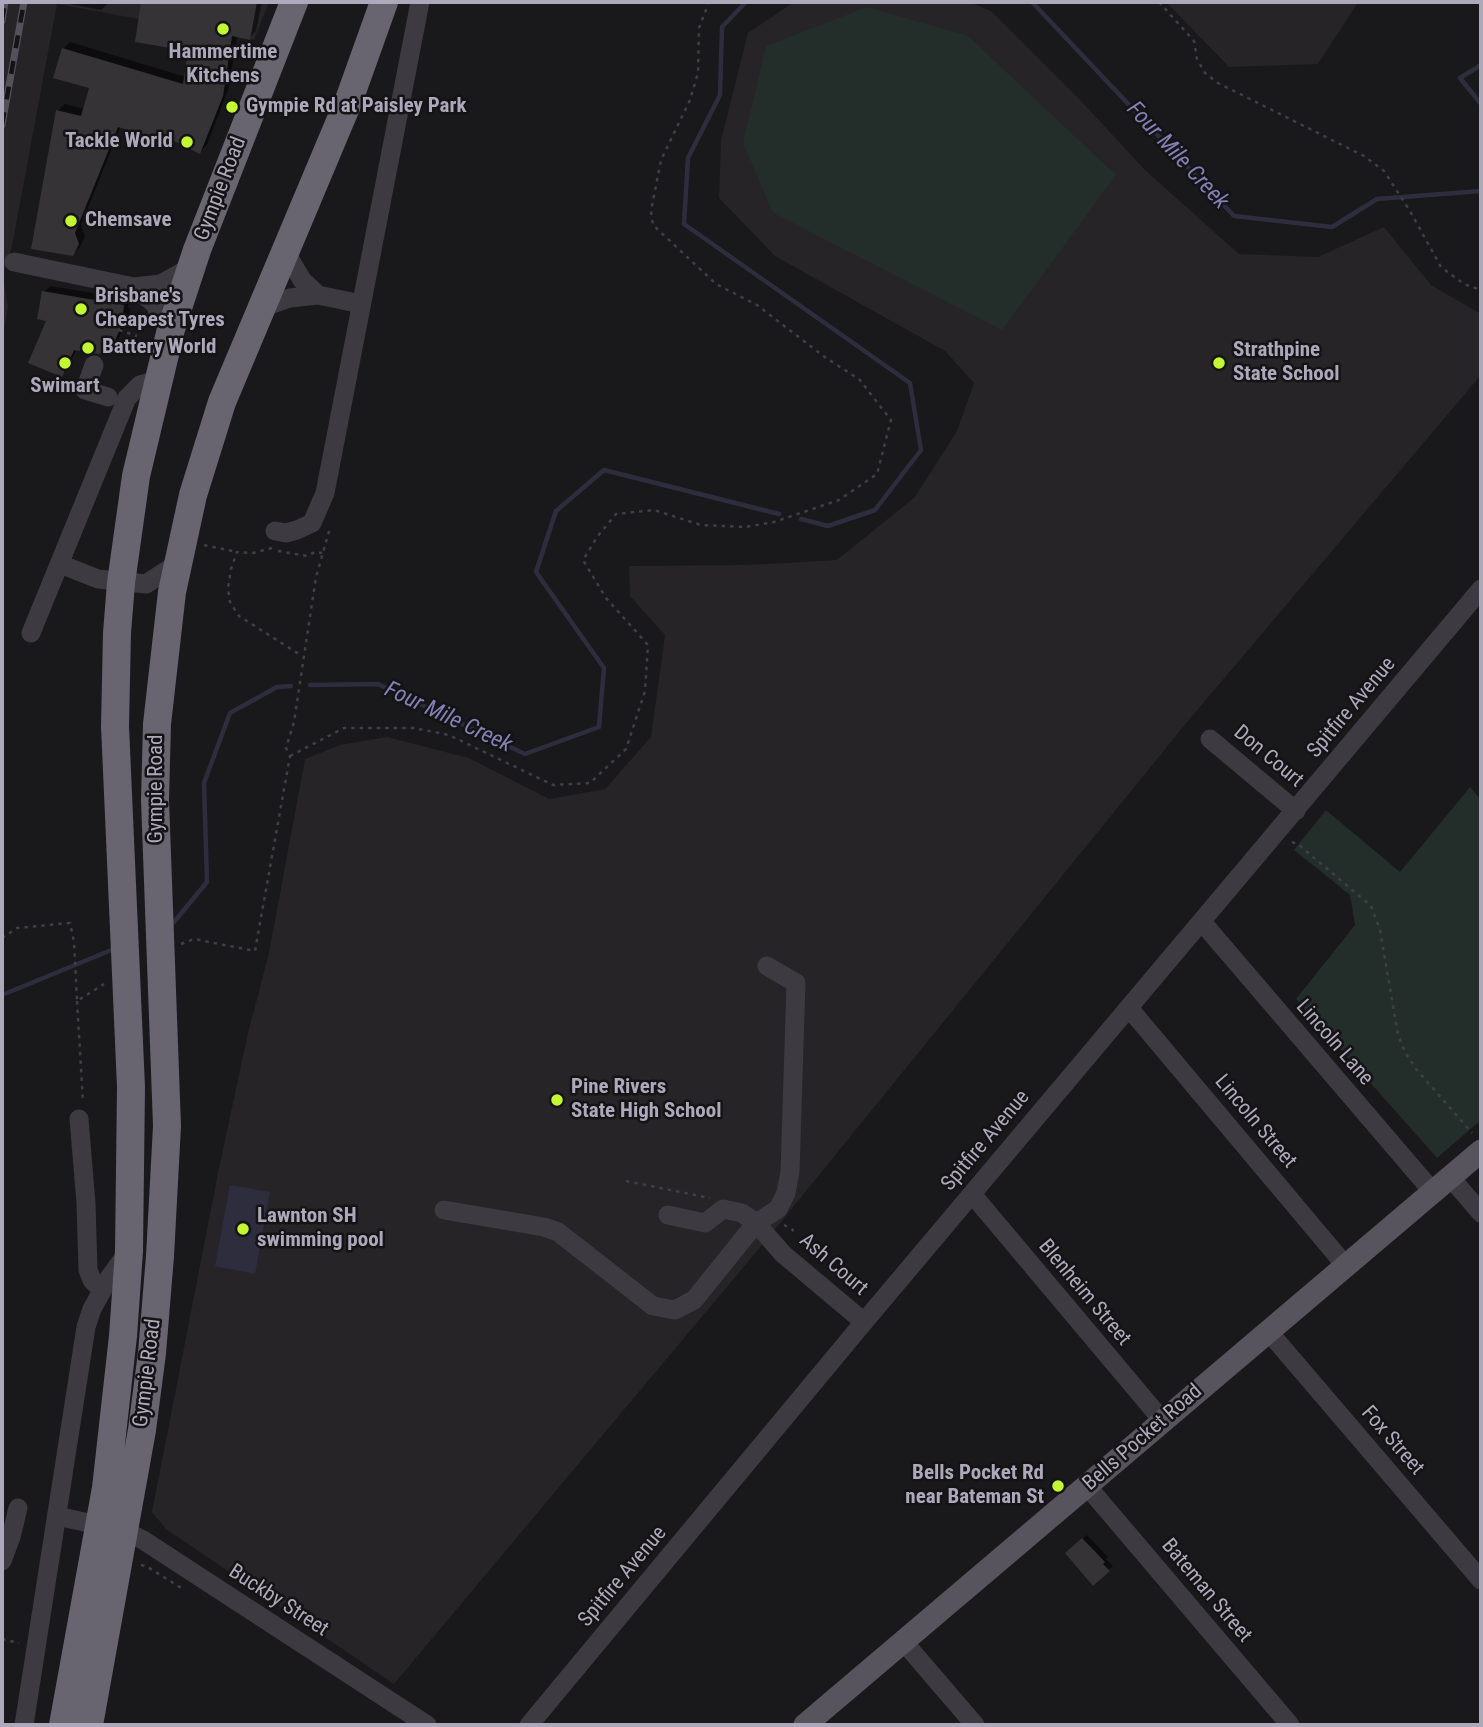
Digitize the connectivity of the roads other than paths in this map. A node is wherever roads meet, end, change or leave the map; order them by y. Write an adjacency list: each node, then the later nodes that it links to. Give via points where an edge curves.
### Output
1 (294, 2): 6 (highway, Gympie Road)
2 (384, 2): 4 (highway, Gympie Road, via 349,100)
3 (420, 2): 9 (street)
4 (285, 251): 8 (street, via 302,280); 10 (highway, Gympie Road)
5 (14, 262): 7 (street)
6 (191, 267): 7 (street, via 161,284); 11 (highway, Gympie Road)
7 (134, 287): 11 (street, via 155,304)
8 (318, 295): 9 (street); 10 (street)
9 (361, 304): 15 (street, via 318,513 305,528)
10 (260, 308): 16 (highway, Gympie Road, via 209,439 193,495)
11 (171, 329): 13 (highway, Gympie Road)
12 (94, 365): 14 (street, via 85,390)
13 (158, 380): 17 (street, via 140,386 127,398); 18 (highway, Gympie Road, via 136,476)
14 (108, 397)
15 (275, 531)
16 (190, 557): 18 (street, via 152,583); 26 (highway, Gympie Road, via 163,653 157,724 158,904 167,955)
17 (60, 564): 18 (street); 20 (street)
18 (121, 583): 27 (highway, Gympie Road, via 115,726 123,917 117,979)
19 (1478, 601): 22 (street, Spitfire Avenue)
20 (31, 633)
21 (1210, 738): 22 (street, Don Court)
22 (1296, 811): 23 (street, Spitfire Avenue)
23 (1202, 922): 25 (street, Spitfire Avenue); 30 (street, Lincoln Lane)
24 (767, 966): 35 (street, via 796,983 790,1172 778,1209)
25 (1129, 1008): 31 (street, Spitfire Avenue); 37 (street, Lincoln Street)
26 (164, 1017): 27 (street, via 146,1015); 45 (highway, Gympie Road, via 167,1126 149,1380)
27 (129, 1028): 36 (highway, Gympie Road)
28 (79, 1119): 38 (street, via 88,1270)
29 (1476, 1142): 30 (main road, Bells Pocket Road)
30 (1442, 1185): 33 (street, Lincoln Lane); 37 (main road, Bells Pocket Road)
31 (972, 1194): 39 (street, Spitfire Avenue); 41 (street, Blenheim Street)
32 (444, 1210): 35 (street, via 558,1232 643,1300 675,1310 694,1300)
33 (1481, 1213)
34 (668, 1215): 35 (street, via 705,1223 723,1209 742,1213)
35 (756, 1223): 39 (street, Ash Court, via 783,1254)
36 (129, 1251): 38 (street); 45 (highway, Gympie Road)
37 (1345, 1265): 40 (main road, Bells Pocket Road)
38 (102, 1290): 44 (street, via 81,1349)
39 (864, 1322): 53 (street, Spitfire Avenue)
40 (1268, 1331): 41 (main road, Bells Pocket Road); 47 (street, Fox Street)
41 (1162, 1420): 42 (main road, Bells Pocket Road)
42 (1087, 1486): 48 (main road, Bells Pocket Road); 56 (street, Bateman Street)
43 (18, 1508): 46 (street)
44 (57, 1516): 45 (street); 49 (street)
45 (113, 1528): 50 (highway, Gympie Road); 51 (highway, Gympie Road); 52 (street, Buckby Street)
46 (2, 1561)
47 (1481, 1580)
48 (903, 1640): 54 (main road, Bells Pocket Road); 55 (street)
49 (24, 1725)
50 (63, 1725)
51 (89, 1725)
52 (427, 1725)
53 (529, 1725)
54 (805, 1725)
55 (975, 1725)
56 (1290, 1725)

